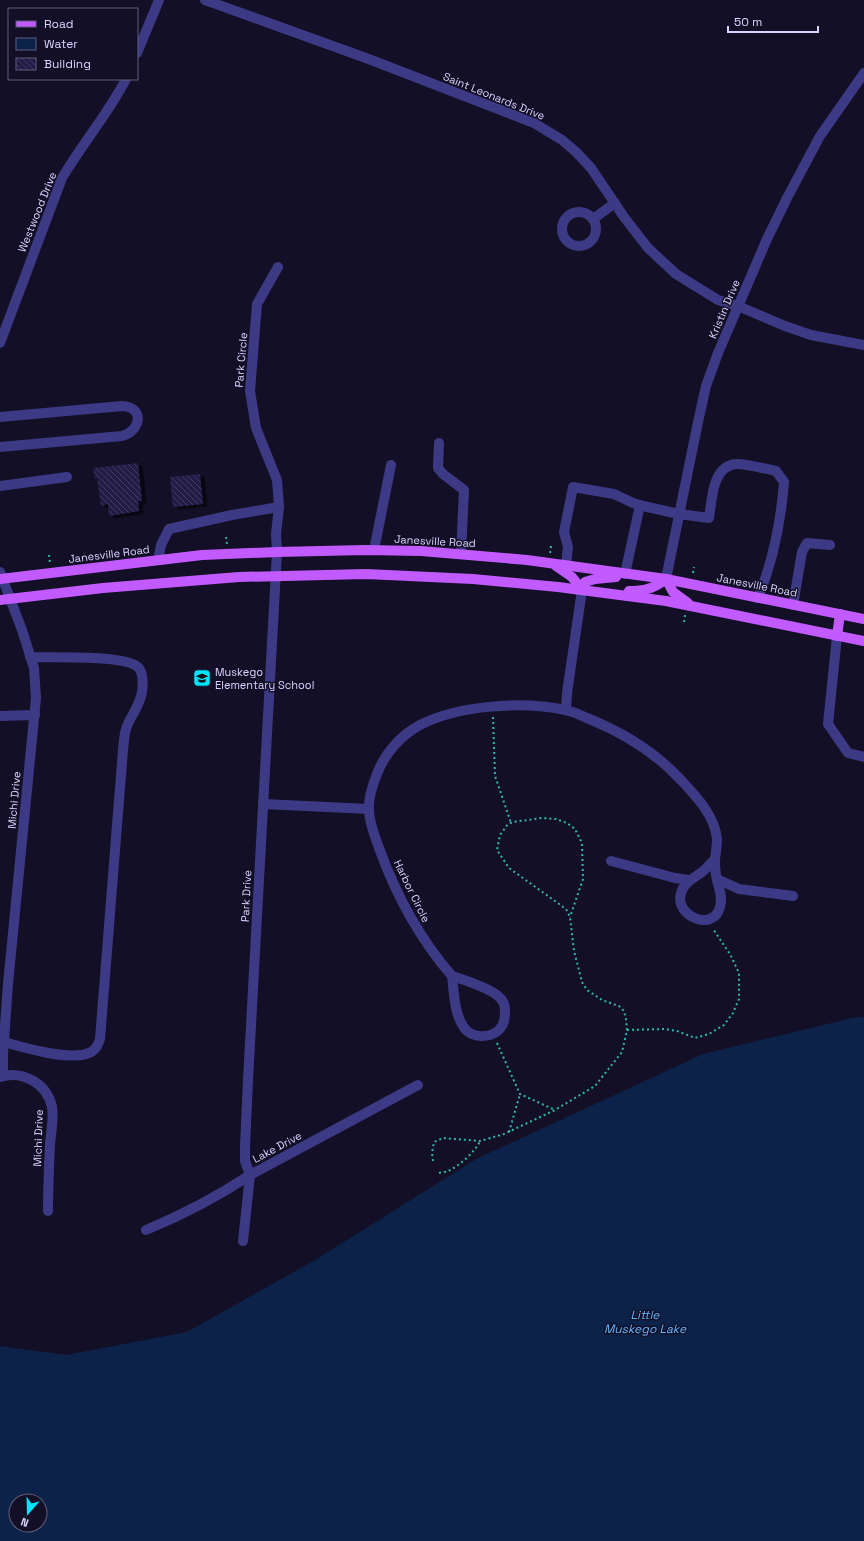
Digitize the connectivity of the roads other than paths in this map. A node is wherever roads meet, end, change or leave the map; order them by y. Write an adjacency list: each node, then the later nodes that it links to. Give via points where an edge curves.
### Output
1 (159, 0): 3 (street)
2 (205, 0): 6 (street, Saint Leonards Drive, via 366,58 534,123 576,152)
3 (138, 51)
4 (864, 73): 9 (street, Kristin Drive, via 816,143 787,198)
5 (125, 80): 10 (street, Westwood Drive, via 111,106 62,178)
6 (616, 203): 7 (street); 9 (street, Saint Leonards Drive, via 648,248 666,266 718,300)
7 (593, 219)
8 (278, 267): 19 (street, Park Circle, via 257,304 250,391 256,428 277,480)
9 (738, 306): 11 (street, Saint Leonards Drive, via 811,335); 20 (street, Kristin Drive, via 706,386)
10 (0, 343)
11 (864, 345)
12 (0, 417): 14 (street, via 122,406 130,406 138,416 133,430 122,436)
13 (439, 443): 24 (street, via 438,468 464,490)
14 (0, 447)
15 (391, 465): 22 (street)
16 (67, 477): 17 (street)
17 (0, 486)
18 (640, 505): 20 (street); 27 (street, via 614,494 573,487 564,532 568,547); 28 (street)
19 (279, 507): 23 (street, Park Circle); 25 (street, via 170,529 161,545)
20 (679, 514): 32 (street, Kristin Drive); 36 (street, via 709,518 716,480 724,469 730,466 736,464 776,471 784,482 783,503 768,573)
21 (830, 545): 38 (street, via 807,543 802,552)
22 (374, 550): 23 (main road, Janesville Road); 24 (main road, Janesville Road)
23 (277, 552): 25 (main road, Janesville Road, via 202,555); 29 (street, Park Drive)
24 (461, 554): 26 (main road, Janesville Road)
25 (158, 560): 31 (main road, Janesville Road)
26 (549, 563): 27 (main road, Janesville Road); 33 (main road, via 567,573)
27 (566, 565): 28 (main road, Janesville Road)
28 (625, 574): 30 (main road, Janesville Road)
29 (275, 575): 33 (main road, via 366,574 473,579); 35 (main road, via 239,576); 49 (street, Park Drive)
30 (636, 575): 32 (main road, Janesville Road); 33 (main road, via 590,580 585,582)
31 (1, 577): 35 (street, Michi Drive)
32 (666, 579): 34 (main road, via 644,591); 36 (main road, Janesville Road); 39 (main road, via 673,592)
33 (582, 590): 34 (main road); 45 (street)
34 (593, 591): 39 (main road)
35 (10, 598): 37 (main road); 44 (street, Michi Drive)
36 (758, 598): 38 (main road, Janesville Road)
37 (0, 600)
38 (793, 605): 40 (main road, Janesville Road)
39 (697, 608): 42 (main road)
40 (840, 614): 41 (main road, Janesville Road); 42 (main road)
41 (864, 619)
42 (837, 636): 43 (main road); 48 (street, via 828,724 848,753)
43 (864, 642)
44 (30, 657): 46 (street, Michi Drive, via 34,668); 58 (street, via 113,658 130,663 139,668 142,692 137,709 127,726 123,750 100,1038 97,1047 90,1053 76,1056 35,1051)
45 (566, 710): 50 (street, Harbor Circle, via 534,706 493,706 436,718 420,725 390,750 374,782); 51 (street, Harbor Circle, via 620,732 670,768 706,811 717,839)
46 (35, 715): 47 (street); 57 (street, Michi Drive)
47 (0, 716)
48 (864, 757)
49 (262, 804): 50 (street); 61 (street, Park Drive, via 245,1146)
50 (369, 809): 56 (street, Harbor Circle, via 372,827 389,875 405,909 434,954)
51 (715, 859): 53 (street, Harbor Circle); 54 (street)
52 (611, 861): 54 (street)
53 (717, 879): 54 (street, Harbor Circle, via 722,895 720,908 716,915 707,920 692,917 682,908 680,894); 55 (street, via 740,889)
54 (690, 880)
55 (793, 896)
56 (452, 976): 56 (street, Harbor Circle, via 456,1009 463,1027 479,1036 493,1034 505,1019 505,1007 500,997)
57 (4, 983): 58 (street, Michi Drive)
58 (4, 1042): 59 (street, Michi Drive)
59 (1, 1077): 62 (street, Michi Drive, via 18,1075 29,1078 38,1084 49,1099 52,1123)
60 (418, 1085): 61 (street, Lake Drive)
61 (250, 1176): 63 (street, Lake Drive, via 182,1214); 64 (street, Park Drive)
62 (48, 1211)
63 (146, 1230)
64 (243, 1241)

